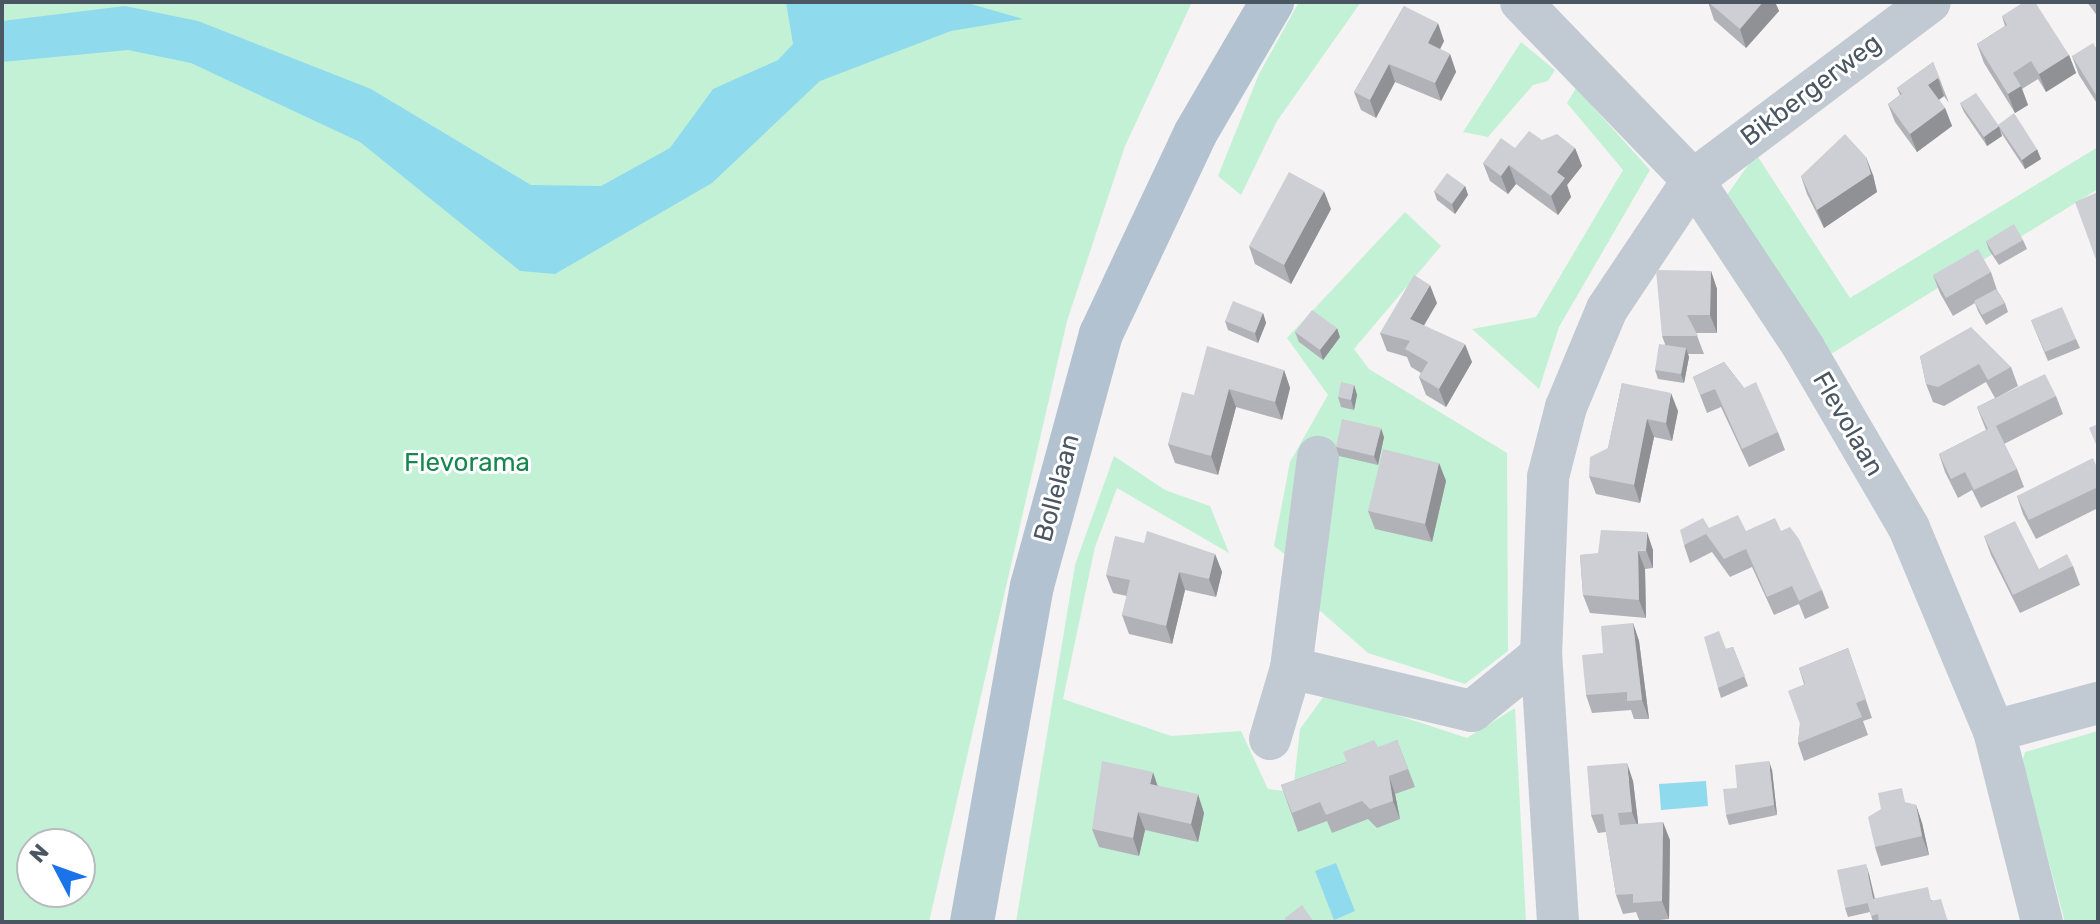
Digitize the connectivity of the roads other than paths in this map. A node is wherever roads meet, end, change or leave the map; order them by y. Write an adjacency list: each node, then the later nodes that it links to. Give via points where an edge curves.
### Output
1 (1243, 2): 5 (main road, Bollelaan)
2 (1272, 2): 5 (main road, Bollelaan)
3 (1521, 2): 6 (street, Flevolaan)
4 (1930, 2): 6 (street, Bikbergerweg)
5 (1224, 79): 13 (main road, Bollelaan, via 1092,364 1032,586)
6 (1693, 180): 8 (street, Bikbergerweg, via 1607,309 1566,407 1548,477); 11 (street, Flevolaan, via 1804,348 1909,528)
7 (1318, 457): 9 (street)
8 (1541, 655): 9 (street, via 1472,711); 14 (street, Bikbergerweg)
9 (1291, 668): 12 (street)
10 (2098, 703): 11 (street)
11 (1994, 731): 15 (street, Flevolaan)
12 (1270, 739)
13 (972, 922)
14 (1558, 922)
15 (2042, 922)

